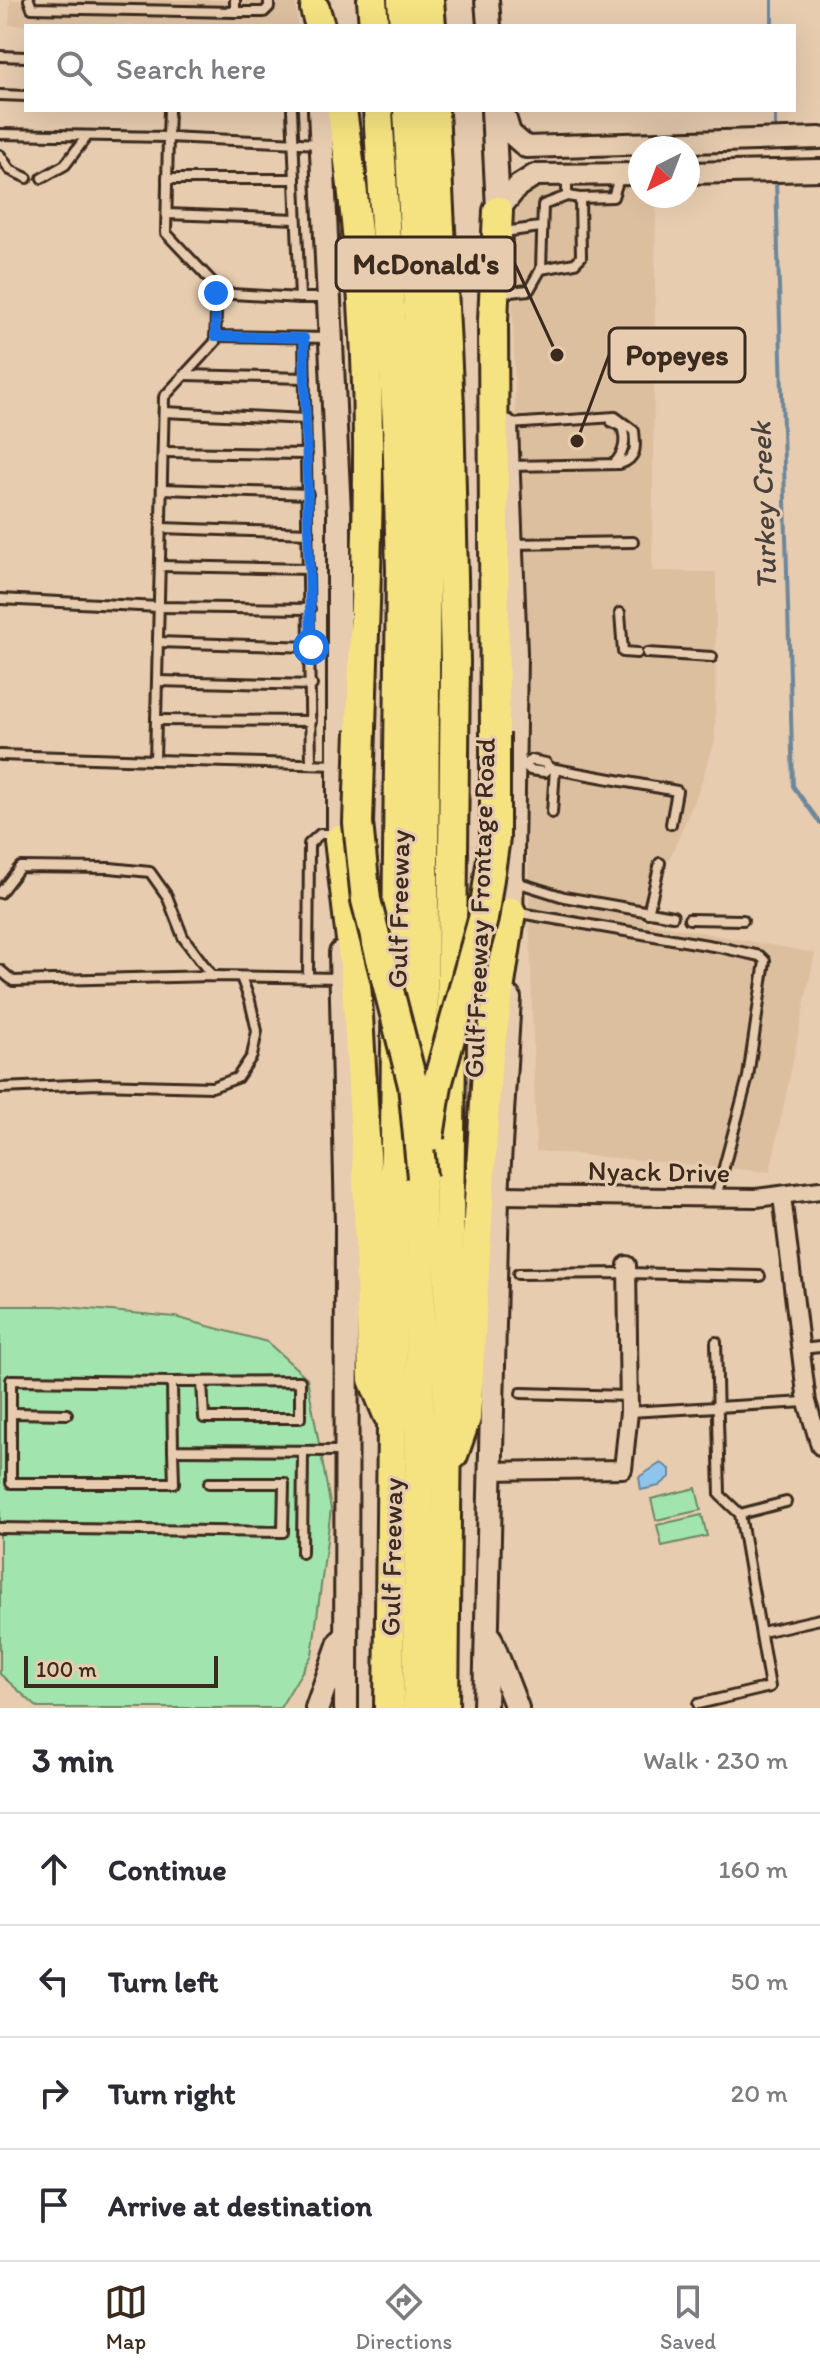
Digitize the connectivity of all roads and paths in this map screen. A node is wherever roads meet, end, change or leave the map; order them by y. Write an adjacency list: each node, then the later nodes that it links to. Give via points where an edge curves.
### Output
1 (29, 0): 9 (lane, via 32,8)
2 (199, 0): 9 (lane)
3 (235, 0): 10 (lane)
4 (269, 0): 10 (lane, via 264,12)
5 (372, 0): 11 (highway)
6 (402, 0): 12 (highway)
7 (429, 0): 13 (highway)
8 (487, 0): 14 (main road)
9 (199, 12): 10 (lane)
10 (235, 12)
11 (374, 24)
12 (404, 24)
13 (431, 24)
14 (489, 24)
15 (0, 56): 16 (lane)
16 (24, 57)
17 (0, 95): 18 (lane)
18 (24, 96)
19 (169, 112): 30 (lane)
20 (292, 112): 33 (lane)
21 (320, 112): 34 (main road)
22 (342, 112): 110 (highway, bridge, via 354,195 368,460 358,823 366,900 413,1085)
23 (378, 112): 131 (highway, Gulf Freeway, via 401,570)
24 (408, 112): 110 (highway, Gulf Freeway, bridge, via 426,490)
25 (434, 112): 137 (highway, Gulf Freeway, via 455,662)
26 (493, 112): 50 (main road, Gulf Freeway Frontage Road)
27 (504, 112): 35 (street, via 510,133 526,147)
28 (0, 134): 29 (lane)
29 (87, 136): 30 (lane); 43 (lane, via 65,165)
30 (168, 137): 33 (lane); 44 (lane)
31 (820, 138): 32 (street)
32 (700, 143)
33 (293, 144): 34 (lane); 45 (lane)
34 (321, 144): 56 (main road)
35 (628, 146)
36 (0, 155): 42 (lane, via 10,170)
37 (820, 170): 38 (street)
38 (700, 173)
39 (628, 174): 40 (street)
40 (567, 175): 46 (lane); 50 (street, via 535,175 518,186)
41 (628, 177): 47 (lane, via 613,197)
42 (27, 178)
43 (42, 178)
44 (167, 179): 45 (lane); 48 (lane)
45 (295, 179): 49 (lane)
46 (567, 196): 47 (lane); 51 (lane, via 543,205)
47 (580, 198): 52 (lane, via 581,257 575,263)
48 (167, 214): 49 (lane); 53 (lane, via 166,233 217,287)
49 (296, 219): 55 (lane)
50 (499, 222): 51 (lane); 54 (main road, Gulf Freeway Frontage Road); 110 (highway, bridge, via 493,321 495,838 483,919 437,1085)
51 (540, 227): 52 (lane)
52 (541, 269): 54 (lane, via 529,290)
53 (216, 293): 55 (lane); 57 (lane)
54 (501, 293): 64 (main road, Gulf Freeway Frontage Road)
55 (300, 298): 56 (lane)
56 (329, 298): 59 (main road)
57 (215, 336): 58 (lane); 60 (lane)
58 (304, 338): 59 (lane); 61 (lane)
59 (331, 338): 91 (main road, via 339,513)
60 (184, 375): 61 (lane); 62 (lane, via 164,397)
61 (305, 378): 63 (lane)
62 (164, 412): 63 (lane); 65 (lane)
63 (306, 419): 66 (lane)
64 (506, 424): 67 (main road, Gulf Freeway Frontage Road); 67 (lane, via 615,417 634,431 636,449 625,462 614,464)
65 (163, 452): 66 (lane); 68 (lane)
66 (307, 454): 69 (lane)
67 (508, 466): 73 (main road, Gulf Freeway Frontage Road)
68 (162, 489): 69 (lane); 70 (lane)
69 (308, 494): 71 (lane)
70 (161, 528): 71 (lane); 74 (lane)
71 (309, 533): 75 (lane)
72 (633, 542): 73 (lane)
73 (511, 544): 90 (main road, Gulf Freeway Frontage Road)
74 (160, 566): 75 (lane); 77 (lane)
75 (309, 569): 78 (lane)
76 (0, 599): 77 (lane)
77 (159, 607): 78 (lane); 80 (lane)
78 (310, 609): 81 (lane)
79 (620, 613): 82 (lane, via 623,652)
80 (158, 642): 81 (lane); 83 (lane)
81 (311, 647): 84 (lane)
82 (712, 657)
83 (157, 681): 84 (lane); 85 (lane)
84 (312, 685): 86 (lane)
85 (156, 720): 86 (lane); 88 (lane)
86 (311, 721): 89 (lane)
87 (0, 755): 88 (lane)
88 (155, 760): 89 (lane)
89 (311, 763): 91 (lane)
90 (519, 764): 92 (lane, via 530,770); 97 (main road, Gulf Freeway Frontage Road)
91 (339, 765): 95 (main road)
92 (553, 769): 93 (lane); 94 (lane, via 677,791)
93 (552, 813)
94 (671, 824)
95 (339, 837): 107 (lane, via 320,834 309,844); 108 (main road); 131 (highway, via 356,981 373,1379)
96 (660, 863): 100 (lane)
97 (512, 881): 99 (main road, Gulf Freeway Frontage Road); 100 (lane)
98 (0, 893): 105 (lane, via 20,867 150,872 167,896 183,937)
99 (511, 912): 112 (main road, Gulf Freeway Frontage Road); 114 (lane, via 719,947 765,961 748,1077); 137 (highway, via 487,1069 466,1418)
100 (648, 913): 101 (lane)
101 (673, 916)
102 (689, 919): 103 (lane)
103 (743, 920)
104 (0, 970): 105 (lane, via 13,981)
105 (212, 976): 106 (lane)
106 (241, 977): 107 (lane); 109 (lane, via 257,1031 252,1056 237,1078 212,1087)
107 (308, 978): 108 (lane)
108 (342, 978): 135 (main road)
109 (0, 1088)
110 (422, 1177): 147 (highway, Gulf Freeway)
111 (820, 1190): 113 (street, Nyack Drive)
112 (497, 1195): 114 (street, Nyack Drive); 136 (main road, Gulf Freeway Frontage Road)
113 (782, 1196): 114 (street, Nyack Drive); 120 (street)
114 (716, 1198)
115 (627, 1269): 116 (lane); 117 (lane); 127 (street)
116 (518, 1274)
117 (760, 1276)
118 (716, 1342): 128 (lane)
119 (820, 1347): 120 (lane)
120 (800, 1349): 126 (street)
121 (0, 1380): 122 (lane)
122 (11, 1380): 123 (lane); 129 (lane)
123 (172, 1382): 124 (lane); 133 (lane)
124 (202, 1382): 124 (lane, via 300,1381 300,1418 204,1418)
125 (521, 1393): 127 (lane)
126 (807, 1402): 128 (lane); 132 (street)
127 (629, 1404): 128 (lane); 136 (street, via 623,1469)
128 (718, 1409): 140 (lane, via 720,1495)
129 (11, 1413): 130 (lane); 133 (lane, via 11,1483 174,1483)
130 (67, 1414)
131 (392, 1427): 151 (highway, Gulf Freeway)
132 (820, 1446)
133 (173, 1450): 134 (lane)
134 (303, 1451): 135 (lane); 142 (lane)
135 (346, 1451): 144 (main road)
136 (490, 1471): 145 (main road, Gulf Freeway Frontage Road)
137 (446, 1474): 152 (highway, Gulf Freeway)
138 (209, 1483): 141 (lane, via 284,1483 283,1532)
139 (786, 1502): 140 (lane)
140 (740, 1514): 146 (lane)
141 (0, 1528)
142 (302, 1553)
143 (820, 1619): 146 (lane)
144 (346, 1625): 149 (main road); 150 (main road)
145 (485, 1626): 153 (main road, Gulf Freeway Frontage Road); 154 (main road)
146 (762, 1632): 148 (lane, via 770,1687)
147 (417, 1697)
148 (698, 1704)
149 (317, 1708)
150 (346, 1708)
151 (389, 1708)
152 (444, 1708)
153 (485, 1708)
154 (517, 1708)

